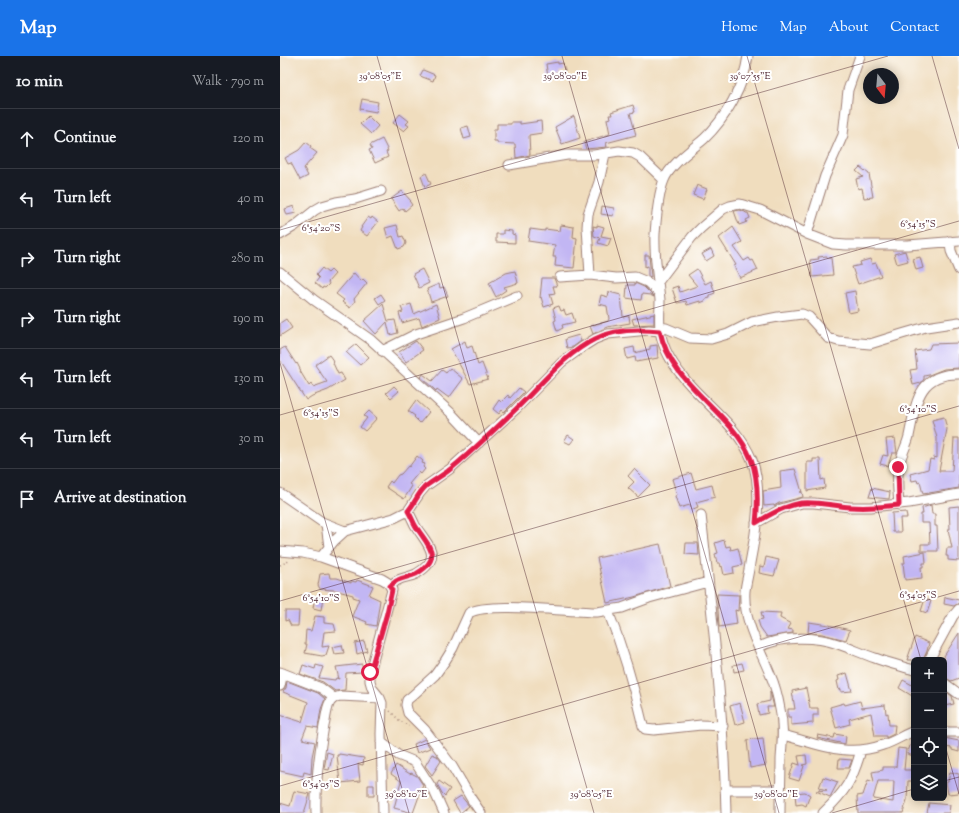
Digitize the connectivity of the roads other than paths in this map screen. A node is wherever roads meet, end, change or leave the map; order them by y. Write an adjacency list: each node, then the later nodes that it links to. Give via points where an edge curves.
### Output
1 (748, 56): 5 (street, via 744,77 723,117 706,137 679,161)
2 (860, 56): 7 (street, via 848,90 843,135 825,176)
3 (605, 154): 4 (street, via 562,156); 5 (street, via 633,153); 12 (street, via 588,214)
4 (509, 165)
5 (664, 180): 14 (street, via 655,233)
6 (381, 191): 8 (street, via 322,206)
7 (807, 234): 9 (street, via 834,244 846,245 908,245); 14 (street, via 760,210 740,204 730,206 723,209 692,237)
8 (280, 235)
9 (954, 241): 10 (street, via 951,251)
10 (959, 270)
11 (281, 274): 18 (street)
12 (590, 274): 13 (street); 14 (street, via 611,278 635,277)
13 (560, 277)
14 (658, 287): 17 (street)
15 (517, 296): 18 (street, via 416,334)
16 (959, 322): 17 (street, via 926,327 870,344 828,338 809,317 802,314 752,322 711,339 690,338 666,328)
17 (660, 329): 20 (street, via 621,332 595,339 562,362); 26 (street, via 667,350 678,370 742,442 752,460 757,490)
18 (382, 350): 20 (street, via 450,412)
19 (959, 374): 23 (street, via 936,377 921,394 898,467)
20 (479, 443): 24 (street, via 426,486)
21 (280, 493): 27 (street)
22 (959, 494): 23 (street)
23 (899, 505): 26 (street, via 850,507 802,503 781,509)
24 (408, 511): 28 (street, via 394,518); 33 (street, via 432,549 432,556 426,567)
25 (700, 516): 32 (street)
26 (756, 523): 36 (street, via 745,590 745,607 748,622)
27 (326, 524): 28 (street); 29 (street)
28 (345, 531): 29 (street)
29 (329, 547): 31 (street)
30 (280, 551): 31 (street)
31 (321, 557): 33 (street, via 382,579)
32 (708, 582): 35 (street); 45 (street)
33 (390, 586): 44 (street, via 392,590 387,613 370,672 372,688)
34 (959, 609): 37 (street)
35 (608, 611): 45 (street, via 633,684 645,729); 57 (street, via 486,608 472,611 436,675 407,700 408,713 444,754)
36 (759, 647): 38 (street, via 791,639 823,641 836,643); 49 (street, via 777,696)
37 (931, 657)
38 (911, 669)
39 (282, 672): 41 (street); 43 (street, via 321,688)
40 (947, 685): 42 (street)
41 (280, 686)
42 (959, 694)
43 (334, 698): 44 (street); 54 (street, via 328,709 322,740)
44 (380, 698): 50 (street)
45 (723, 726): 52 (street)
46 (911, 732): 51 (street, via 882,746)
47 (947, 732): 48 (street)
48 (959, 732)
49 (783, 735): 51 (street, via 839,750); 53 (street)
50 (381, 742): 55 (street); 56 (street, via 398,755 415,762 436,793)
51 (861, 750): 60 (street, via 856,770 848,785)
52 (725, 790): 53 (street); 58 (street)
53 (780, 790): 59 (street)
54 (316, 813)
55 (383, 813)
56 (444, 813)
57 (481, 813)
58 (726, 813)
59 (780, 813)
60 (823, 813)

